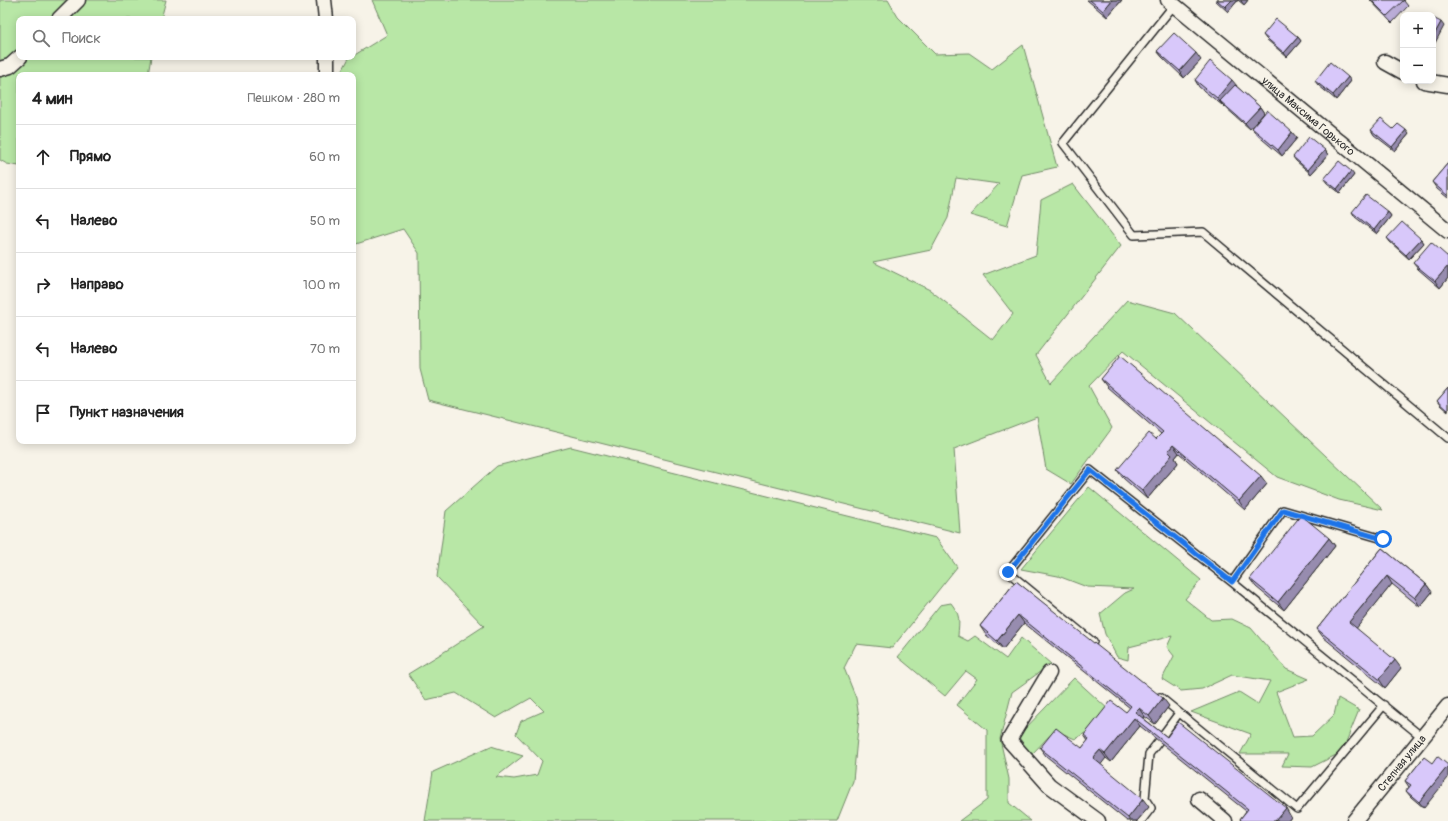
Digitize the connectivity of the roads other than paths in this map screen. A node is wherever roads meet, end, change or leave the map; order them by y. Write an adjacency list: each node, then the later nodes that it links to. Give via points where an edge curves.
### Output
1 (78, 0): 4 (street)
2 (324, 0): 5 (street)
3 (1174, 2): 14 (street, улица Максима Горького); 15 (lane, via 1063,143 1134,235 1203,232)
4 (62, 16)
5 (326, 16)
6 (17, 60): 9 (street)
7 (327, 60): 11 (street)
8 (1385, 62): 10 (street)
9 (0, 70)
10 (1400, 70)
11 (327, 72)
12 (1436, 83): 13 (street)
13 (1448, 85)
14 (1448, 231)
15 (1448, 438)
16 (1383, 539): 17 (lane, via 1283,510)
17 (1232, 582): 18 (lane, via 1090,470 1008,572); 21 (lane)
18 (1100, 647)
19 (1049, 673): 27 (street, via 1008,740 1048,785)
20 (1155, 693): 23 (lane)
21 (1384, 705): 23 (lane, via 1297,809); 24 (lane)
22 (1448, 706): 24 (street, Степная улица)
23 (1179, 713): 28 (lane, via 1149,754 1145,799 1151,808)
24 (1422, 737): 26 (street, Степная улица)
25 (1199, 799): 29 (street)
26 (1361, 818)
27 (1098, 821)
28 (1141, 821)
29 (1225, 821)

